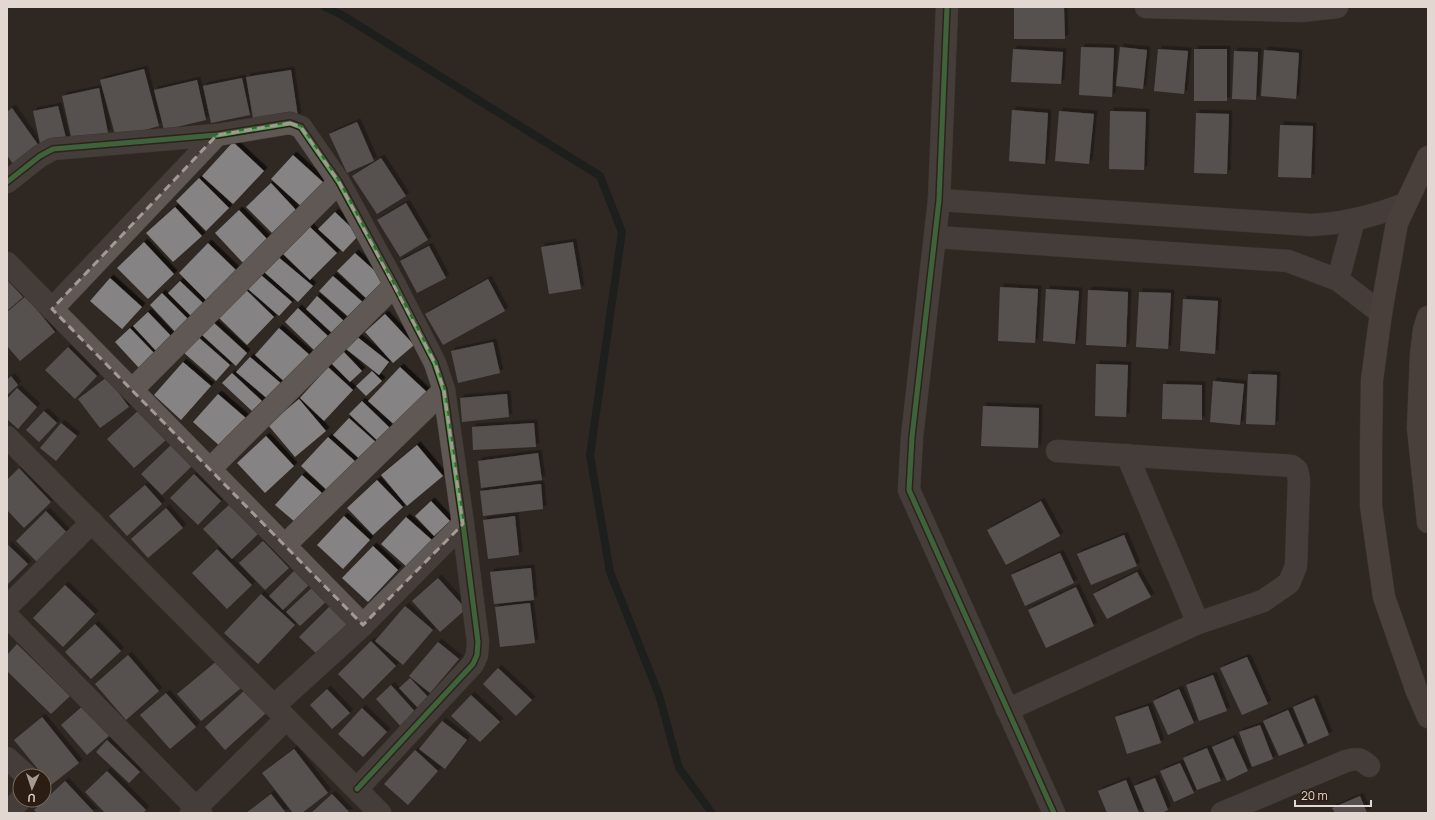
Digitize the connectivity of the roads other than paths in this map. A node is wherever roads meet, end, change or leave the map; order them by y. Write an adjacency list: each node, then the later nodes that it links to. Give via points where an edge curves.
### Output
1 (948, 7): 9 (street)
2 (1146, 7): 3 (street)
3 (1162, 7): 4 (street, via 1301,11)
4 (1337, 7)
5 (217, 135): 7 (street, via 53,149); 8 (street, via 290,123 301,127); 16 (street)
6 (1428, 157): 10 (street)
7 (7, 182)
8 (340, 182): 15 (street); 20 (street)
9 (939, 200): 11 (street, via 1310,225); 12 (street)
10 (1404, 204): 11 (street); 17 (street, via 1397,223)
11 (1354, 220): 14 (street)
12 (936, 237): 14 (street, via 1288,260); 35 (street, via 912,437 909,490)
13 (7, 263): 16 (street)
14 (1338, 280): 17 (street)
15 (395, 285): 21 (street, via 435,363); 25 (street)
16 (52, 309): 20 (street)
17 (1381, 314): 34 (street, via 1372,380 1371,506 1384,597)
18 (1428, 317): 19 (street, via 1424,330)
19 (1425, 357): 27 (street, via 1418,428)
20 (132, 390): 25 (street)
21 (444, 390): 28 (street); 29 (street)
22 (8, 439): 26 (street)
23 (1056, 451): 24 (street)
24 (1128, 455): 32 (street); 32 (street, via 1292,466 1296,470 1299,480 1296,566 1289,583 1263,600)
25 (210, 469): 29 (street)
26 (92, 522): 30 (street); 36 (street)
27 (1428, 522)
28 (463, 524): 33 (street); 41 (street, via 478,642 474,664)
29 (285, 546): 33 (street)
30 (7, 607)
31 (7, 616): 42 (street)
32 (1198, 623): 35 (street)
33 (363, 625): 36 (street)
34 (1422, 686): 37 (street)
35 (1006, 710): 44 (street)
36 (280, 712): 41 (street); 42 (street)
37 (1428, 717)
38 (7, 758): 40 (street)
39 (1369, 766): 45 (street, via 1361,760 1346,761)
40 (18, 768)
41 (357, 789): 43 (street)
42 (196, 811)
43 (380, 813)
44 (1054, 813)
45 (1222, 813)

